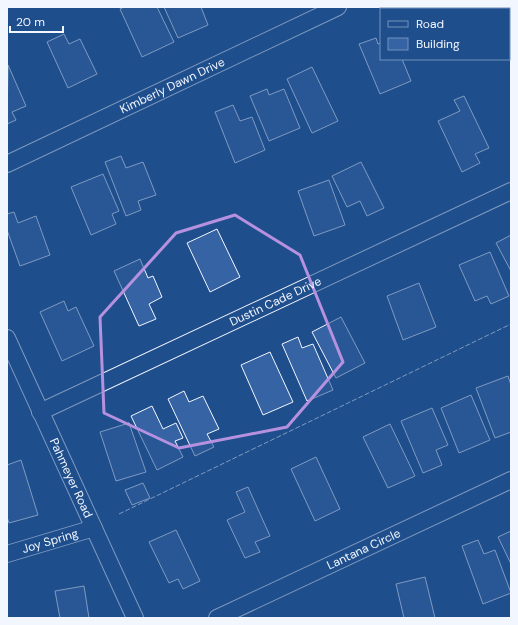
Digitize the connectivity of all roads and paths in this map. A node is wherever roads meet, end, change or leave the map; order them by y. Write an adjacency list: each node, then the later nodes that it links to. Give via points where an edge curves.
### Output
1 (338, 7): 2 (street, Kimberly Dawn Drive)
2 (7, 164)
3 (511, 191): 5 (street, Dustin Cade Drive)
4 (7, 338): 5 (street, Pahmeyer Road)
5 (40, 412): 7 (street, Pahmeyer Road)
6 (511, 480): 10 (street, Lantana Circle)
7 (94, 528): 8 (street, Joy Spring); 9 (street, Pahmeyer Road)
8 (7, 554)
9 (135, 618)
10 (217, 618)

